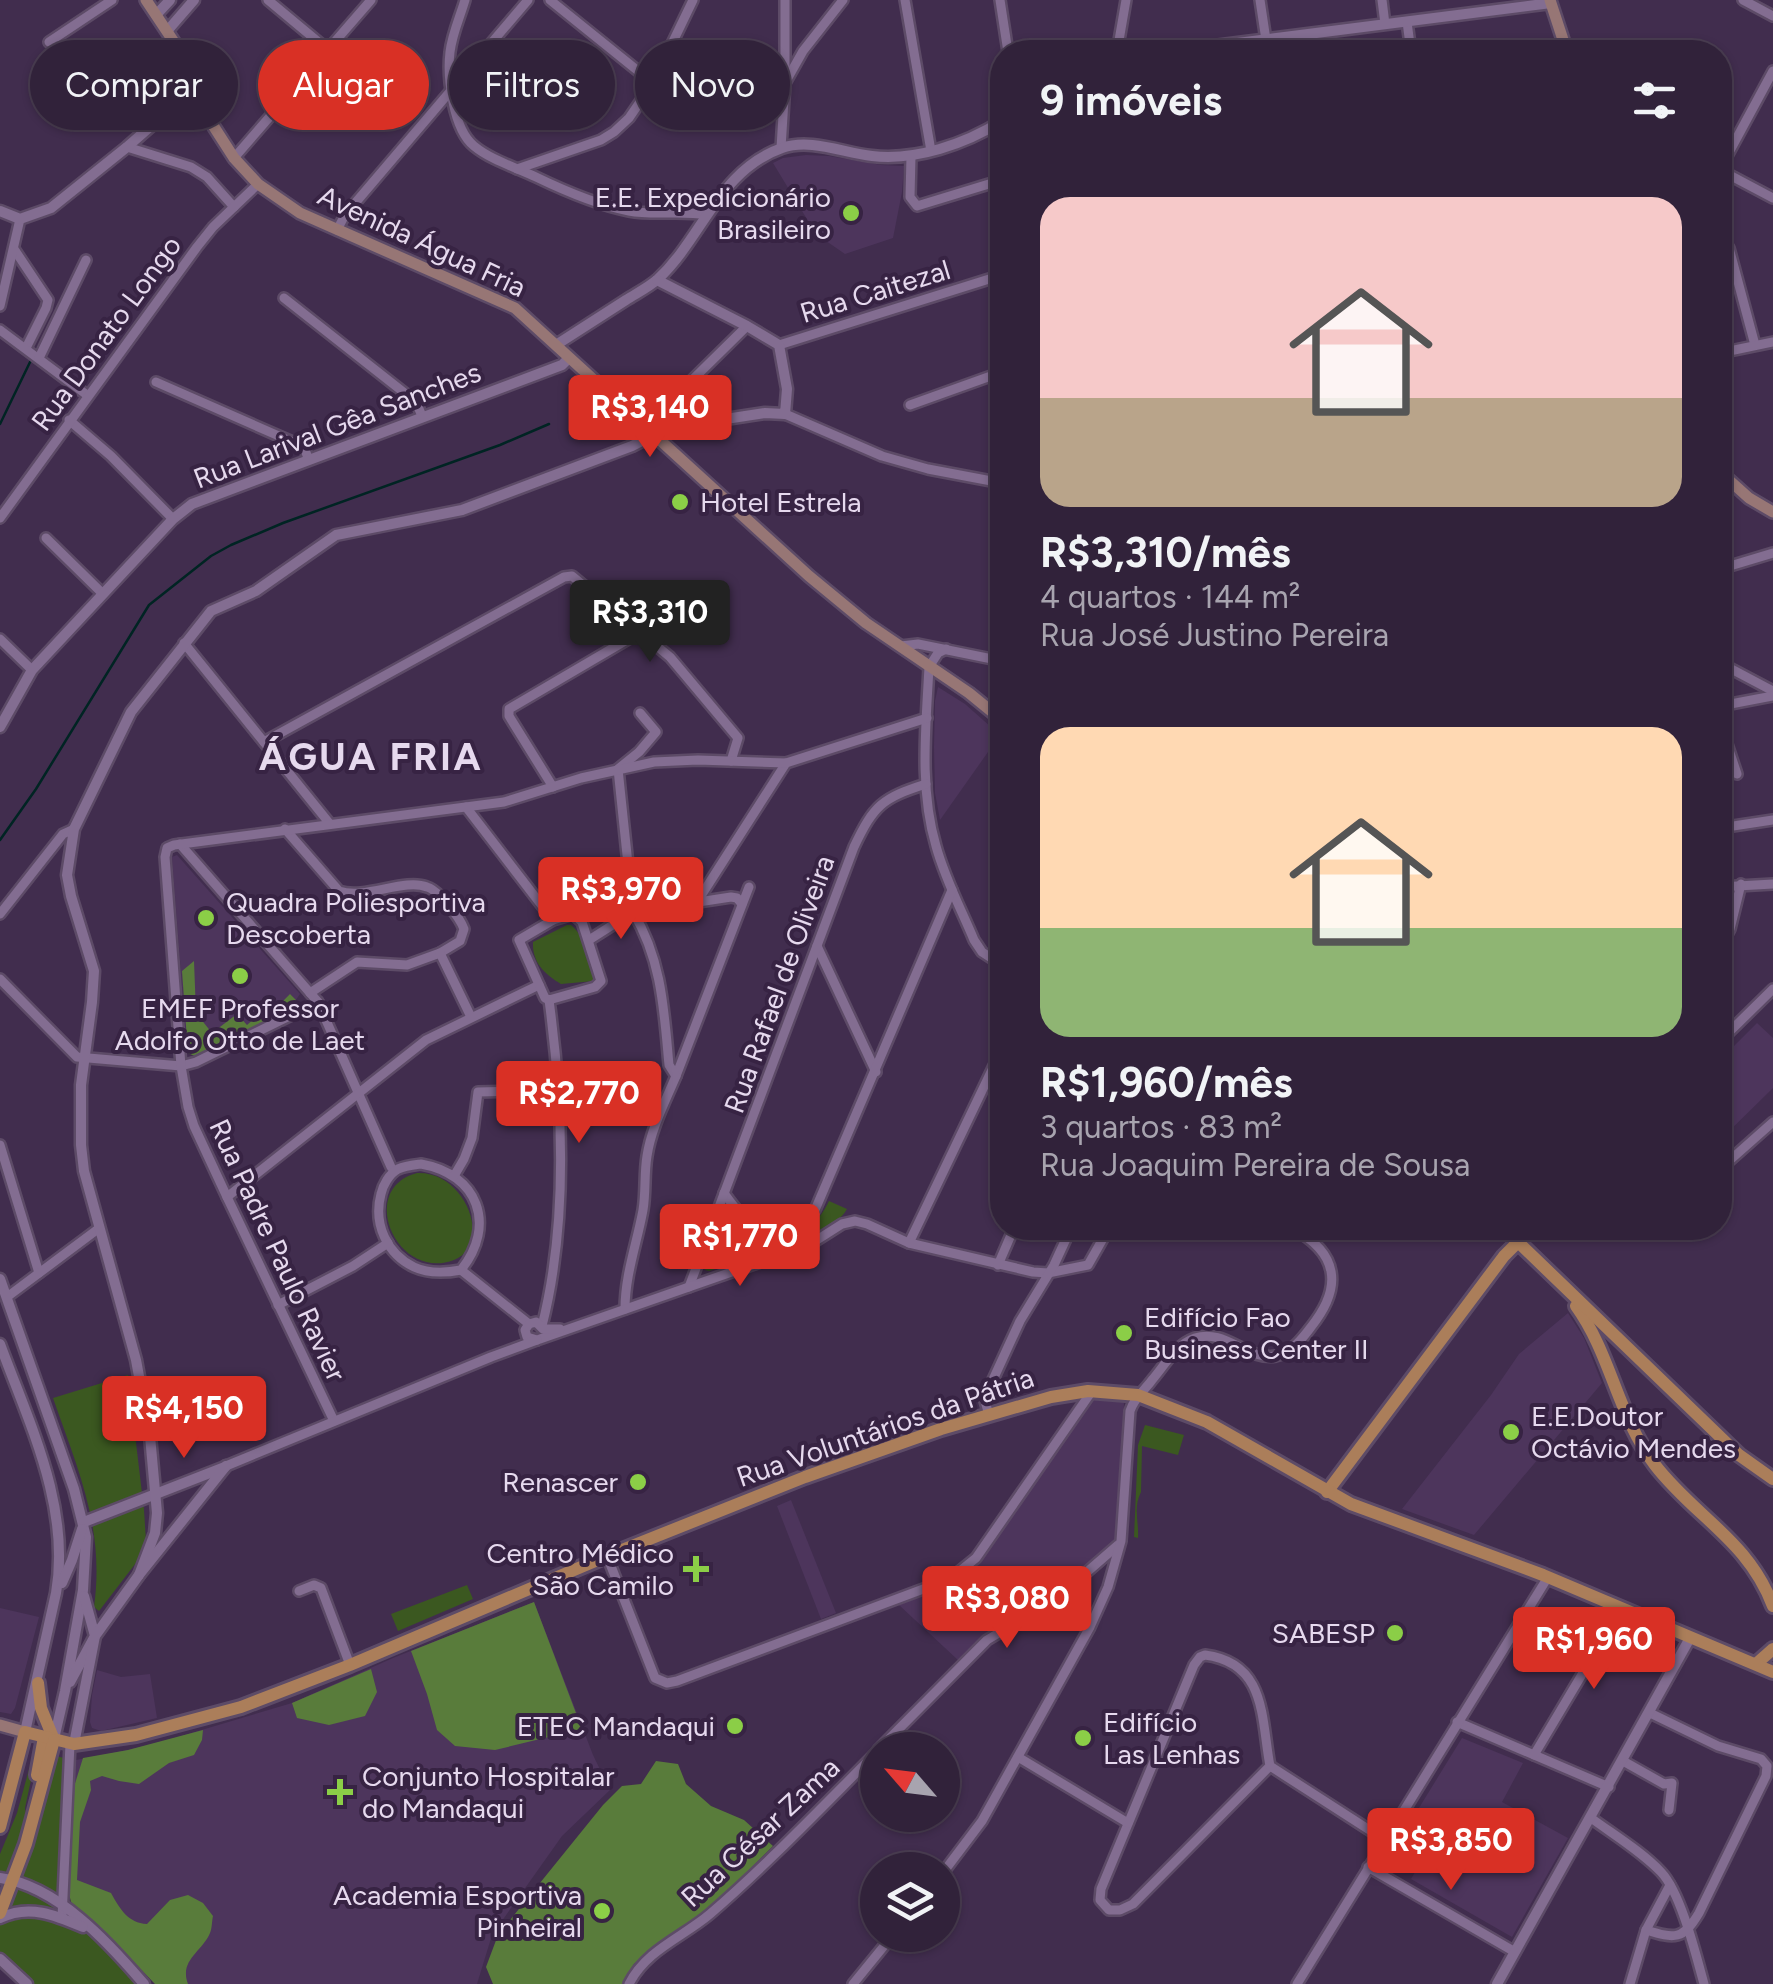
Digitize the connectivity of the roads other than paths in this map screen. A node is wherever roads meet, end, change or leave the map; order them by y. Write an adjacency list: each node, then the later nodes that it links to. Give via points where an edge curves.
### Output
1 (112, 0): 25 (street)
2 (146, 0): 20 (main road, Avenida Água Fria)
3 (170, 0): 20 (street)
4 (194, 0): 24 (street)
5 (268, 0): 27 (street)
6 (371, 0): 28 (street)
7 (465, 0): 29 (street)
8 (528, 0): 30 (street)
9 (550, 0): 38 (street)
10 (693, 0): 31 (street)
11 (785, 0): 32 (street)
12 (843, 0): 40 (street)
13 (905, 0): 52 (street)
14 (1000, 0): 33 (street)
15 (1126, 0): 34 (street)
16 (1260, 0): 35 (street)
17 (1382, 0): 23 (street)
18 (1744, 0): 21 (street)
19 (1551, 2): 22 (street); 37 (main road)
20 (156, 14): 24 (main road, Avenida Água Fria)
21 (1773, 16)
22 (1407, 22): 23 (street); 36 (street)
23 (1385, 24): 35 (street)
24 (168, 30): 26 (main road, Avenida Água Fria)
25 (51, 40)
26 (172, 40)
27 (316, 40)
28 (337, 40)
29 (453, 40)
30 (495, 40)
31 (673, 40)
32 (785, 40)
33 (1006, 40)
34 (1119, 40)
35 (1266, 40)
36 (1409, 40)
37 (1563, 40)
38 (635, 69)
39 (1773, 71): 50 (street)
40 (790, 75)
41 (449, 95): 64 (street)
42 (635, 111): 55 (street, via 601,140)
43 (990, 126): 52 (street)
44 (146, 130): 49 (street)
45 (216, 130): 54 (main road, Avenida Água Fria)
46 (258, 130): 54 (street)
47 (462, 130): 55 (street, via 486,155)
48 (783, 130): 51 (street)
49 (127, 147): 60 (street, via 202,173); 63 (street, via 51,208)
50 (1732, 147)
51 (782, 148): 53 (street); 62 (street, via 739,174)
52 (931, 151): 53 (street)
53 (911, 156): 58 (street, via 910,198 917,206)
54 (234, 158): 57 (main road, Avenida Água Fria)
55 (517, 169): 62 (street, via 632,212)
56 (1732, 176): 59 (street)
57 (258, 184): 60 (street, Rua Donato Longo); 64 (main road, Avenida Água Fria)
58 (990, 184)
59 (1773, 198)
60 (234, 207): 84 (street, Rua Donato Longo)
61 (0, 211): 63 (street)
62 (706, 215): 68 (street)
63 (20, 218): 65 (street)
64 (337, 230): 75 (main road, Avenida Água Fria, via 510,305)
65 (14, 250): 71 (street); 79 (street, via 48,300)
66 (1732, 256): 77 (street)
67 (86, 260): 79 (street)
68 (657, 280): 72 (street, Rua Caitezal); 75 (street)
69 (990, 280): 76 (street, Rua Caitezal)
70 (284, 298): 87 (street, via 416,402)
71 (0, 306)
72 (747, 326): 76 (street, Rua Caitezal); 83 (street)
73 (0, 330): 79 (street)
74 (1773, 342): 77 (street)
75 (556, 345): 80 (main road, Avenida Água Fria)
76 (779, 345): 86 (street)
77 (1755, 345): 78 (street)
78 (1732, 350)
79 (33, 353): 84 (street)
80 (569, 358): 87 (street, Rua Larival Gêa Sanches); 89 (main road, Avenida Água Fria)
81 (990, 376): 85 (street)
82 (156, 382): 90 (street, via 304,448)
83 (684, 388)
84 (88, 395): 88 (street, Rua Donato Longo)
85 (910, 405)
86 (784, 414): 89 (street); 91 (street, via 882,456)
87 (422, 416): 90 (street, Rua Larival Gêa Sanches)
88 (70, 420): 94 (street, Rua Donato Longo); 95 (street)
89 (653, 435): 102 (street, via 462,510 336,535 256,591 214,610); 103 (main road, Avenida Água Fria, via 808,576)
90 (308, 458): 95 (street, Rua Larival Gêa Sanches, via 197,501)
91 (990, 481)
92 (1732, 482): 93 (main road)
93 (1773, 512)
94 (0, 518)
95 (173, 519): 99 (street, Rua Larival Gêa Sanches)
96 (46, 538): 99 (street)
97 (1773, 553): 98 (street)
98 (1732, 565)
99 (102, 594): 107 (street, Rua Larival Gêa Sanches)
100 (642, 631): 115 (street, via 568,576); 117 (street, via 738,738); 122 (street, via 510,709)
101 (0, 639): 107 (street)
102 (184, 643): 115 (street); 127 (street, via 131,712)
103 (898, 646): 104 (street); 106 (main road, Avenida Água Fria)
104 (946, 649): 105 (street); 106 (street)
105 (990, 658)
106 (930, 667): 111 (main road, Avenida Água Fria); 113 (street)
107 (32, 670): 114 (street, Rua Larival Gêa Sanches)
108 (1732, 670): 109 (street)
109 (1773, 693): 110 (street)
110 (1732, 703)
111 (990, 710)
112 (640, 713): 119 (street, via 656,732)
113 (927, 718): 118 (street); 121 (street)
114 (0, 728)
115 (264, 742): 125 (street)
116 (1732, 759): 120 (street)
117 (732, 761): 118 (street); 119 (street)
118 (786, 763): 135 (street)
119 (618, 769): 122 (street); 137 (street)
120 (1737, 774)
121 (926, 784): 134 (street, via 935,845); 142 (street, Rua Rafael de Oliveira, via 882,803 865,823)
122 (553, 787): 123 (street)
123 (466, 807): 125 (street); 139 (street)
124 (1773, 820): 126 (street)
125 (330, 824): 128 (street)
126 (1732, 826)
127 (74, 829): 138 (street, via 63,834); 153 (street, via 67,875 94,971)
128 (285, 829): 129 (street); 143 (street, via 343,893 431,888 464,929 460,941)
129 (180, 844): 148 (street); 154 (street, Rua Padre Paulo Ravier, via 167,848 166,856)
130 (1741, 884): 131 (street); 132 (street); 140 (street)
131 (1773, 884)
132 (1732, 885)
133 (749, 887): 136 (street)
134 (952, 890): 144 (street); 155 (street)
135 (697, 902): 136 (street, via 731,897); 137 (street)
136 (742, 904): 157 (street)
137 (632, 912): 141 (street); 157 (street, via 658,968 669,1065)
138 (0, 914)
139 (553, 920): 141 (street, via 575,915); 146 (street, via 519,940)
140 (1732, 921)
141 (589, 940): 149 (street, via 600,982)
142 (817, 946): 155 (street); 165 (street, Rua Rafael de Oliveira)
143 (440, 953): 148 (street, via 408,966 357,962); 151 (street)
144 (990, 958)
145 (0, 978): 153 (street)
146 (539, 985): 149 (street); 151 (street)
147 (1773, 989): 152 (street)
148 (310, 993): 150 (street)
149 (549, 1000): 158 (street)
150 (318, 1002): 154 (street); 159 (street)
151 (471, 1017): 159 (street, via 426,1040)
152 (1732, 1028)
153 (84, 1058): 154 (street); 167 (street, via 80,1145)
154 (181, 1066): 166 (street, Rua Padre Paulo Ravier, via 194,1126)
155 (876, 1072): 165 (street, via 824,1194 801,1225 761,1231)
156 (990, 1074): 175 (street)
157 (676, 1076): 185 (street, via 650,1138)
158 (560, 1090): 164 (street, via 478,1092 472,1138); 186 (street, via 550,1293)
159 (359, 1091): 163 (street); 166 (street)
160 (1773, 1122): 162 (street)
161 (0, 1145): 178 (street)
162 (1732, 1158)
163 (391, 1167)
164 (454, 1176): 174 (street, via 421,1164 396,1170 384,1184 378,1213); 177 (street, via 470,1193 481,1224 477,1246)
165 (724, 1193): 181 (street, Rua Rafael de Oliveira)
166 (226, 1197): 184 (street, Rua Padre Paulo Ravier)
167 (98, 1229): 178 (street); 195 (street, via 136,1360)
168 (1009, 1240): 176 (street)
169 (1066, 1240): 179 (street)
170 (1103, 1240): 179 (street, via 1087,1266)
171 (1312, 1240): 190 (street, via 1326,1254 1332,1289 1298,1342 1266,1356 1215,1336 1196,1338 1168,1358)
172 (1515, 1240): 173 (main road)
173 (1518, 1242): 182 (main road); 196 (main road)
174 (388, 1243): 177 (street, via 427,1272); 184 (street)
175 (908, 1243): 176 (street); 181 (street, via 867,1224 842,1224 808,1245)
176 (998, 1265): 179 (street)
177 (461, 1270): 186 (street)
178 (40, 1273): 183 (street)
179 (1048, 1273): 191 (street, via 990,1384)
180 (0, 1279): 183 (street)
181 (689, 1286): 185 (street)
182 (1573, 1294): 194 (main road); 207 (main road, via 1640,1442 1742,1551)
183 (6, 1297): 197 (street)
184 (278, 1305): 192 (street, Rua Padre Paulo Ravier)
185 (625, 1309): 186 (street, via 567,1329)
186 (535, 1331): 192 (street)
187 (0, 1344): 188 (street)
188 (4, 1367): 206 (street, via 52,1493 60,1536)
189 (1092, 1391): 190 (main road, Rua Voluntários da Pátria); 191 (main road, Rua Voluntários da Pátria); 199 (street, via 976,1558 950,1579 677,1681 655,1678)
190 (1138, 1395): 196 (main road, Rua Voluntários da Pátria, via 1207,1422); 198 (street, via 1130,1411)
191 (990, 1415): 199 (main road, Rua Voluntários da Pátria, via 806,1477)
192 (334, 1421): 193 (street)
193 (226, 1466): 195 (street); 201 (street)
194 (1773, 1479)
195 (156, 1492): 197 (street); 201 (street, via 155,1532)
196 (1327, 1492): 202 (main road, Rua Voluntários da Pátria)
197 (84, 1522): 204 (street); 206 (street)
198 (1121, 1541): 200 (street, Rua César Zama); 203 (street)
199 (607, 1556): 213 (main road, Rua Voluntários da Pátria)
200 (1090, 1572): 203 (street); 221 (street, Rua César Zama, via 987,1640)
201 (139, 1574): 209 (street)
202 (1548, 1577): 208 (main road, Rua Voluntários da Pátria); 218 (street)
203 (1108, 1587): 225 (street)
204 (83, 1590): 209 (street); 216 (street)
205 (299, 1590): 213 (street, via 322,1588)
206 (56, 1593): 215 (street)
207 (1773, 1606)
208 (1621, 1610): 210 (main road, Rua Voluntários da Pátria); 224 (street)
209 (95, 1636): 216 (street); 223 (street)
210 (1690, 1638): 212 (main road, Rua Voluntários da Pátria); 217 (street)
211 (1773, 1649): 212 (main road)
212 (1756, 1664): 214 (main road, Rua Voluntários da Pátria)
213 (350, 1665): 223 (main road, Rua Voluntários da Pátria, via 220,1713)
214 (1773, 1672)
215 (38, 1683): 220 (street); 222 (main road)
216 (65, 1691): 222 (street)
217 (1650, 1714): 226 (street); 242 (street, via 1767,1766)
218 (1457, 1722): 224 (street); 234 (street)
219 (0, 1725): 220 (main road, Rua Voluntários da Pátria)
220 (25, 1732): 222 (main road, Rua Voluntários da Pátria); 233 (main road)
221 (896, 1732)
222 (49, 1738): 223 (main road, Rua Voluntários da Pátria); 237 (main road, via 36,1807)
223 (72, 1744): 239 (street)
224 (1534, 1755): 229 (street)
225 (1018, 1757): 232 (street); 235 (street)
226 (1623, 1762): 229 (street); 230 (street, via 1672,1783)
227 (1270, 1766): 232 (street, via 1133,1904 1108,1910 1100,1889); 232 (street, via 1255,1686 1233,1665 1200,1657); 234 (street)
228 (860, 1768): 248 (street, Rua César Zama, via 707,1917 653,1954)
229 (1608, 1787): 231 (street)
230 (1669, 1810)
231 (1591, 1818): 238 (street); 244 (street)
232 (1128, 1823)
233 (0, 1827)
234 (1385, 1840): 236 (street)
235 (959, 1852)
236 (1368, 1867): 244 (street); 250 (street)
237 (7, 1879): 239 (street, via 38,1890); 240 (main road)
238 (1670, 1885): 241 (street); 242 (street)
239 (62, 1912): 240 (street); 247 (street, via 93,1931)
240 (0, 1916)
241 (1646, 1930): 242 (street, via 1672,1936); 252 (street)
242 (1688, 1931): 253 (street)
243 (879, 1952): 249 (street)
244 (1516, 1952): 251 (street)
245 (0, 1959): 246 (street)
246 (27, 1984)
247 (144, 1984)
248 (629, 1984)
249 (853, 1984)
250 (1297, 1984)
251 (1498, 1984)
252 (1630, 1984)
253 (1704, 1984)

